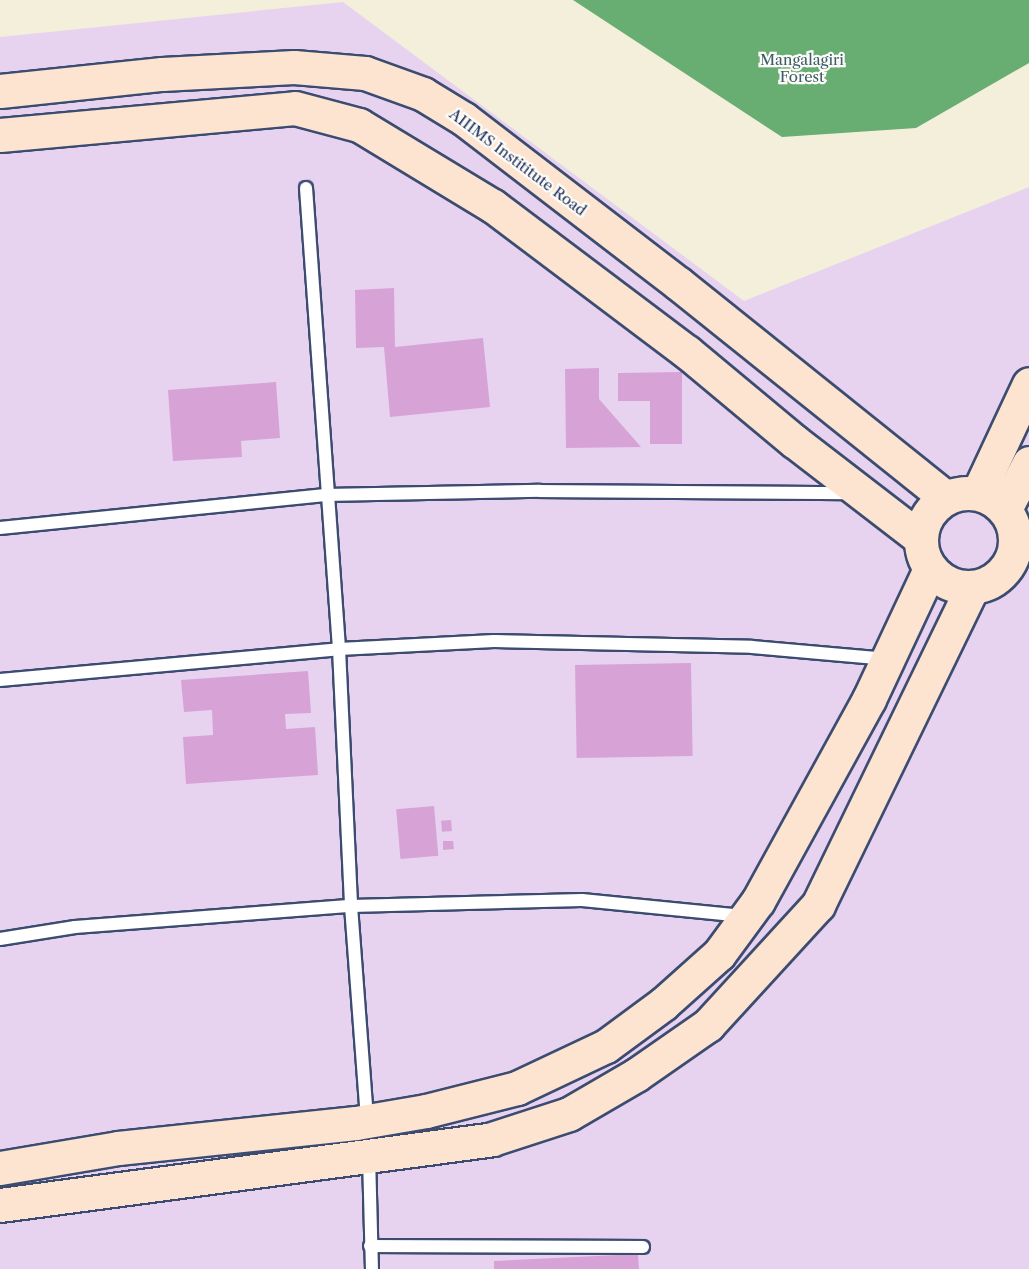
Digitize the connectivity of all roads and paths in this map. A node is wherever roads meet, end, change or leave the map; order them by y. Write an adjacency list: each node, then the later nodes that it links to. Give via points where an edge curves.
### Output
1 (326, 69): 2 (street, AIIIMS Instititute Road, via 162,74); 3 (street); 10 (street, AIIIMS Instititute Road, via 365,73 423,94 464,119 679,284)
2 (0, 91)
3 (323, 116): 4 (street, via 295,108); 8 (street, via 358,125 493,206 687,352)
4 (0, 135)
5 (306, 188): 9 (lane)
6 (1029, 384): 11 (street)
7 (1029, 463): 11 (street)
8 (862, 493): 9 (lane, via 540,491); 13 (street)
9 (326, 495): 12 (lane); 17 (lane)
10 (946, 498): 11 (street); 13 (street, via 933,508)
11 (991, 501): 14 (street, via 1016,536)
12 (0, 528)
13 (920, 538): 15 (street)
14 (1022, 553): 16 (street, via 999,576)
15 (930, 569): 16 (street, via 942,580); 18 (street)
16 (972, 588): 23 (street, via 818,905 708,1025 636,1075 569,1114 492,1139)
17 (339, 649): 18 (lane, via 494,641 752,647); 19 (lane); 20 (lane)
18 (888, 659): 21 (street, via 807,818)
19 (0, 680)
20 (351, 906): 21 (lane, via 582,900); 22 (lane, via 75,927); 23 (lane)
21 (747, 916): 23 (street, via 719,954 663,1004 606,1046 517,1088)
22 (0, 939)
23 (368, 1138): 24 (street, via 118,1148); 25 (street); 26 (lane)
24 (0, 1168)
25 (0, 1205)
26 (370, 1246): 27 (lane); 28 (lane)
27 (644, 1247)
28 (372, 1269)

